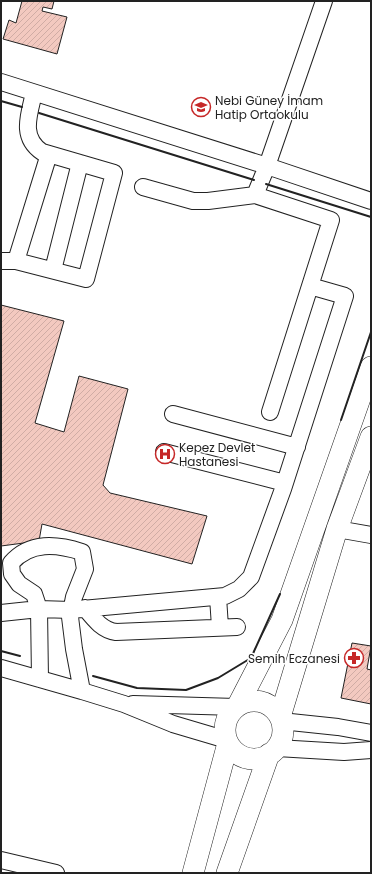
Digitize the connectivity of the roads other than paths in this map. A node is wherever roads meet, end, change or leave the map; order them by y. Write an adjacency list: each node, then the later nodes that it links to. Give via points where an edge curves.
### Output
1 (324, 1): 6 (street)
2 (1, 82): 3 (street)
3 (34, 93): 4 (street, via 28,120 29,135 36,148); 6 (street)
4 (49, 154): 5 (street); 10 (street)
5 (80, 163): 11 (street); 11 (street, via 114,173 86,278)
6 (267, 166): 8 (street); 9 (street)
7 (143, 186): 8 (street, via 193,201)
8 (255, 195): 12 (street, via 331,220)
9 (371, 201)
10 (9, 261): 11 (street)
11 (53, 270)
12 (310, 286): 14 (street); 17 (street, via 345,296)
13 (371, 367): 32 (main road, via 282,620)
14 (270, 412)
15 (173, 414): 17 (street)
16 (371, 437): 20 (main road)
17 (297, 447): 19 (street)
18 (164, 452): 19 (street)
19 (285, 483): 22 (street, via 251,577 239,589)
20 (337, 529): 21 (street); 33 (main road)
21 (371, 535)
22 (218, 597): 24 (street); 27 (street)
23 (39, 609): 24 (street); 24 (street, via 34,594 19,584 12,574 11,563 18,555 49,545 82,552 84,569); 25 (street); 29 (street)
24 (78, 609): 27 (street, via 103,628 116,632); 30 (street, via 70,617)
25 (1, 613)
26 (237, 627): 27 (street)
27 (220, 628)
28 (1, 668): 29 (street)
29 (40, 679): 30 (street)
30 (82, 691): 31 (street)
31 (124, 704): 32 (street); 35 (street)
32 (237, 706): 33 (main road, via 253,700 262,702 270,706); 35 (main road, via 231,711 225,723)
33 (281, 719): 34 (street); 37 (main road, via 282,735)
34 (371, 733)
35 (227, 742): 37 (main road, via 238,754 251,759 260,758); 40 (main road)
36 (371, 750): 37 (street)
37 (273, 751): 41 (main road)
38 (1, 860): 39 (street)
39 (56, 873)
40 (193, 873)
41 (227, 873)

